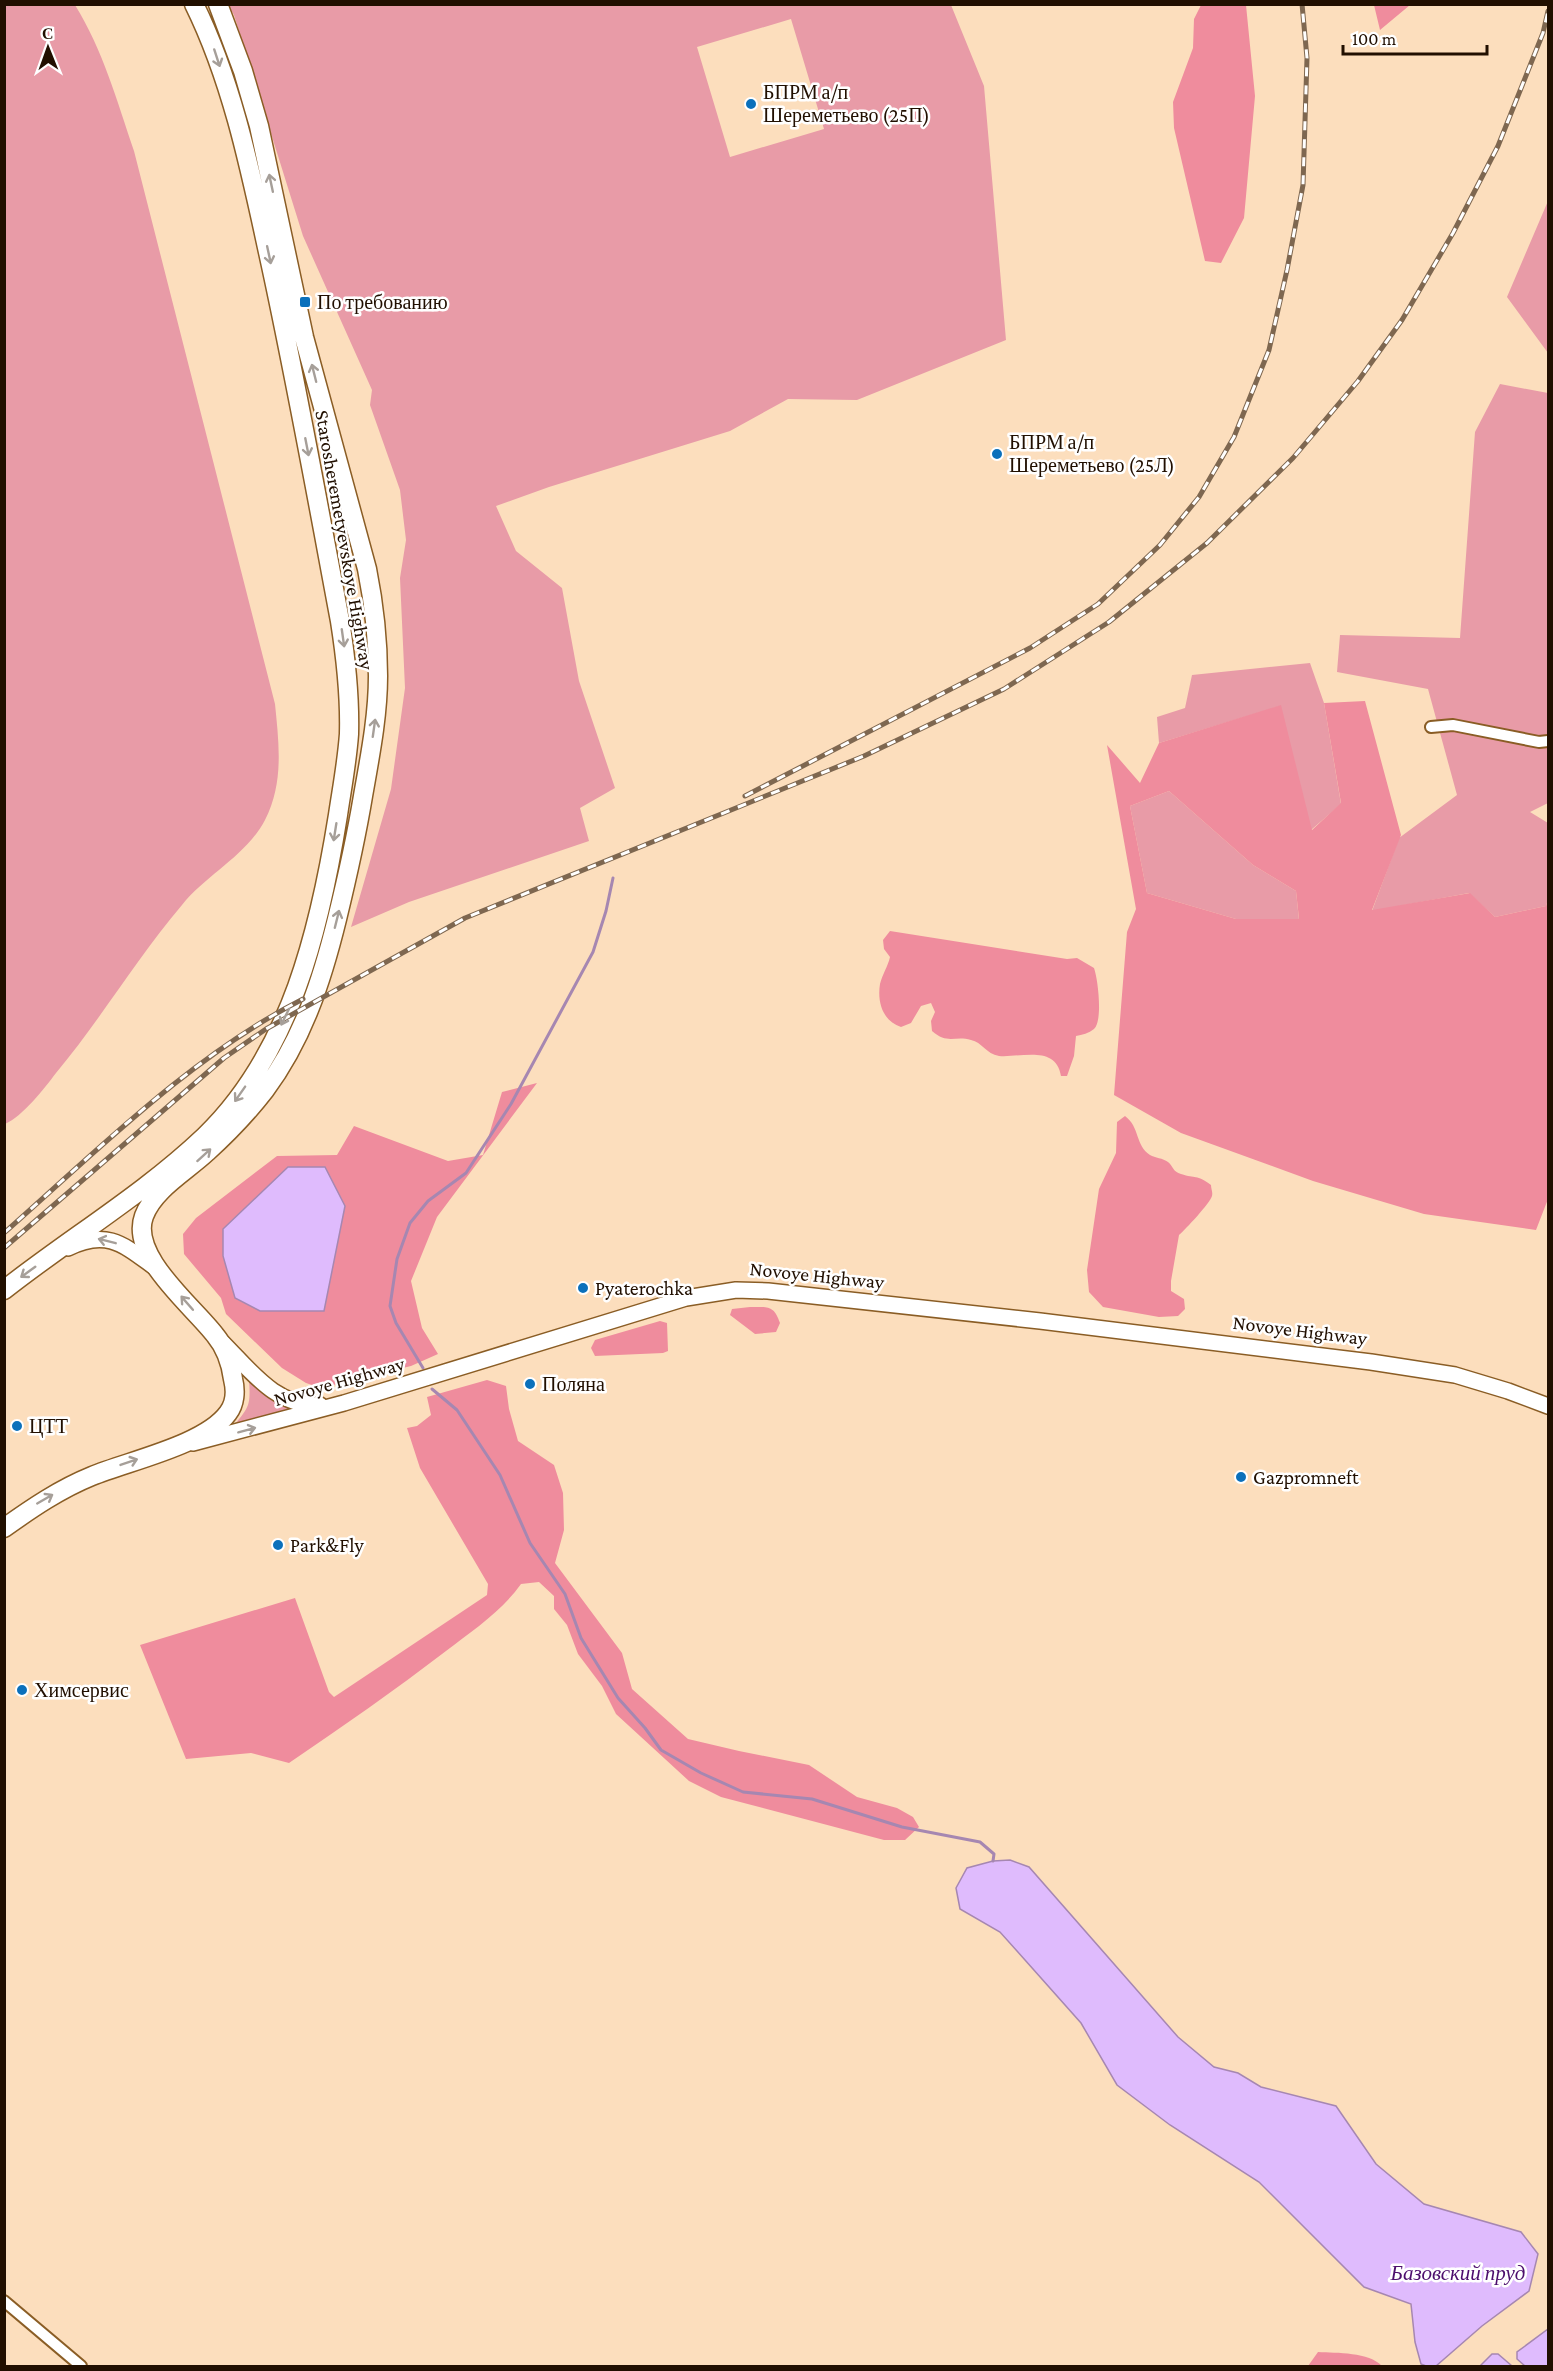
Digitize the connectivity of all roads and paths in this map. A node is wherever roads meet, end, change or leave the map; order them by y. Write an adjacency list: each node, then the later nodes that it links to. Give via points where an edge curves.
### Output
1 (195, 4): 5 (main road, Starosheremetyevskoye Highway, one-way to 5, via 231,102 284,328 343,642 348,715 345,777 325,888 297,990 258,1068 206,1134 146,1186)
2 (218, 4): 6 (main road, Starosheremetyevskoye Highway, one-way to 2, via 144,1246 145,1214 160,1193 207,1153 265,1090 304,1023 322,975 354,852 370,759 378,679 375,607 367,568 304,337 259,126)
3 (1431, 727): 4 (street, via 1453,725)
4 (1548, 741)
5 (53, 1256): 6 (main road, one-way to 5, via 129,1249 105,1239 92,1238); 7 (main road, Starosheremetyevskoye Highway, one-way to 7)
6 (157, 1269): 8 (main road, Starosheremetyevskoye Highway, one-way to 6)
7 (4, 1290)
8 (217, 1337): 9 (main road, via 277,1395 308,1405); 11 (main road, Starosheremetyevskoye Highway, via 235,1386 229,1413 217,1424)
9 (344, 1403): 10 (main road, Novoye Highway, via 686,1298 736,1290 1040,1321 1371,1362 1455,1375); 11 (main road, Novoye Highway, one-way to 9)
10 (1548, 1406)
11 (169, 1449): 12 (main road, Novoye Highway, one-way to 11, via 90,1476)
12 (4, 1528)
13 (4, 2301): 14 (street)
14 (81, 2367)

